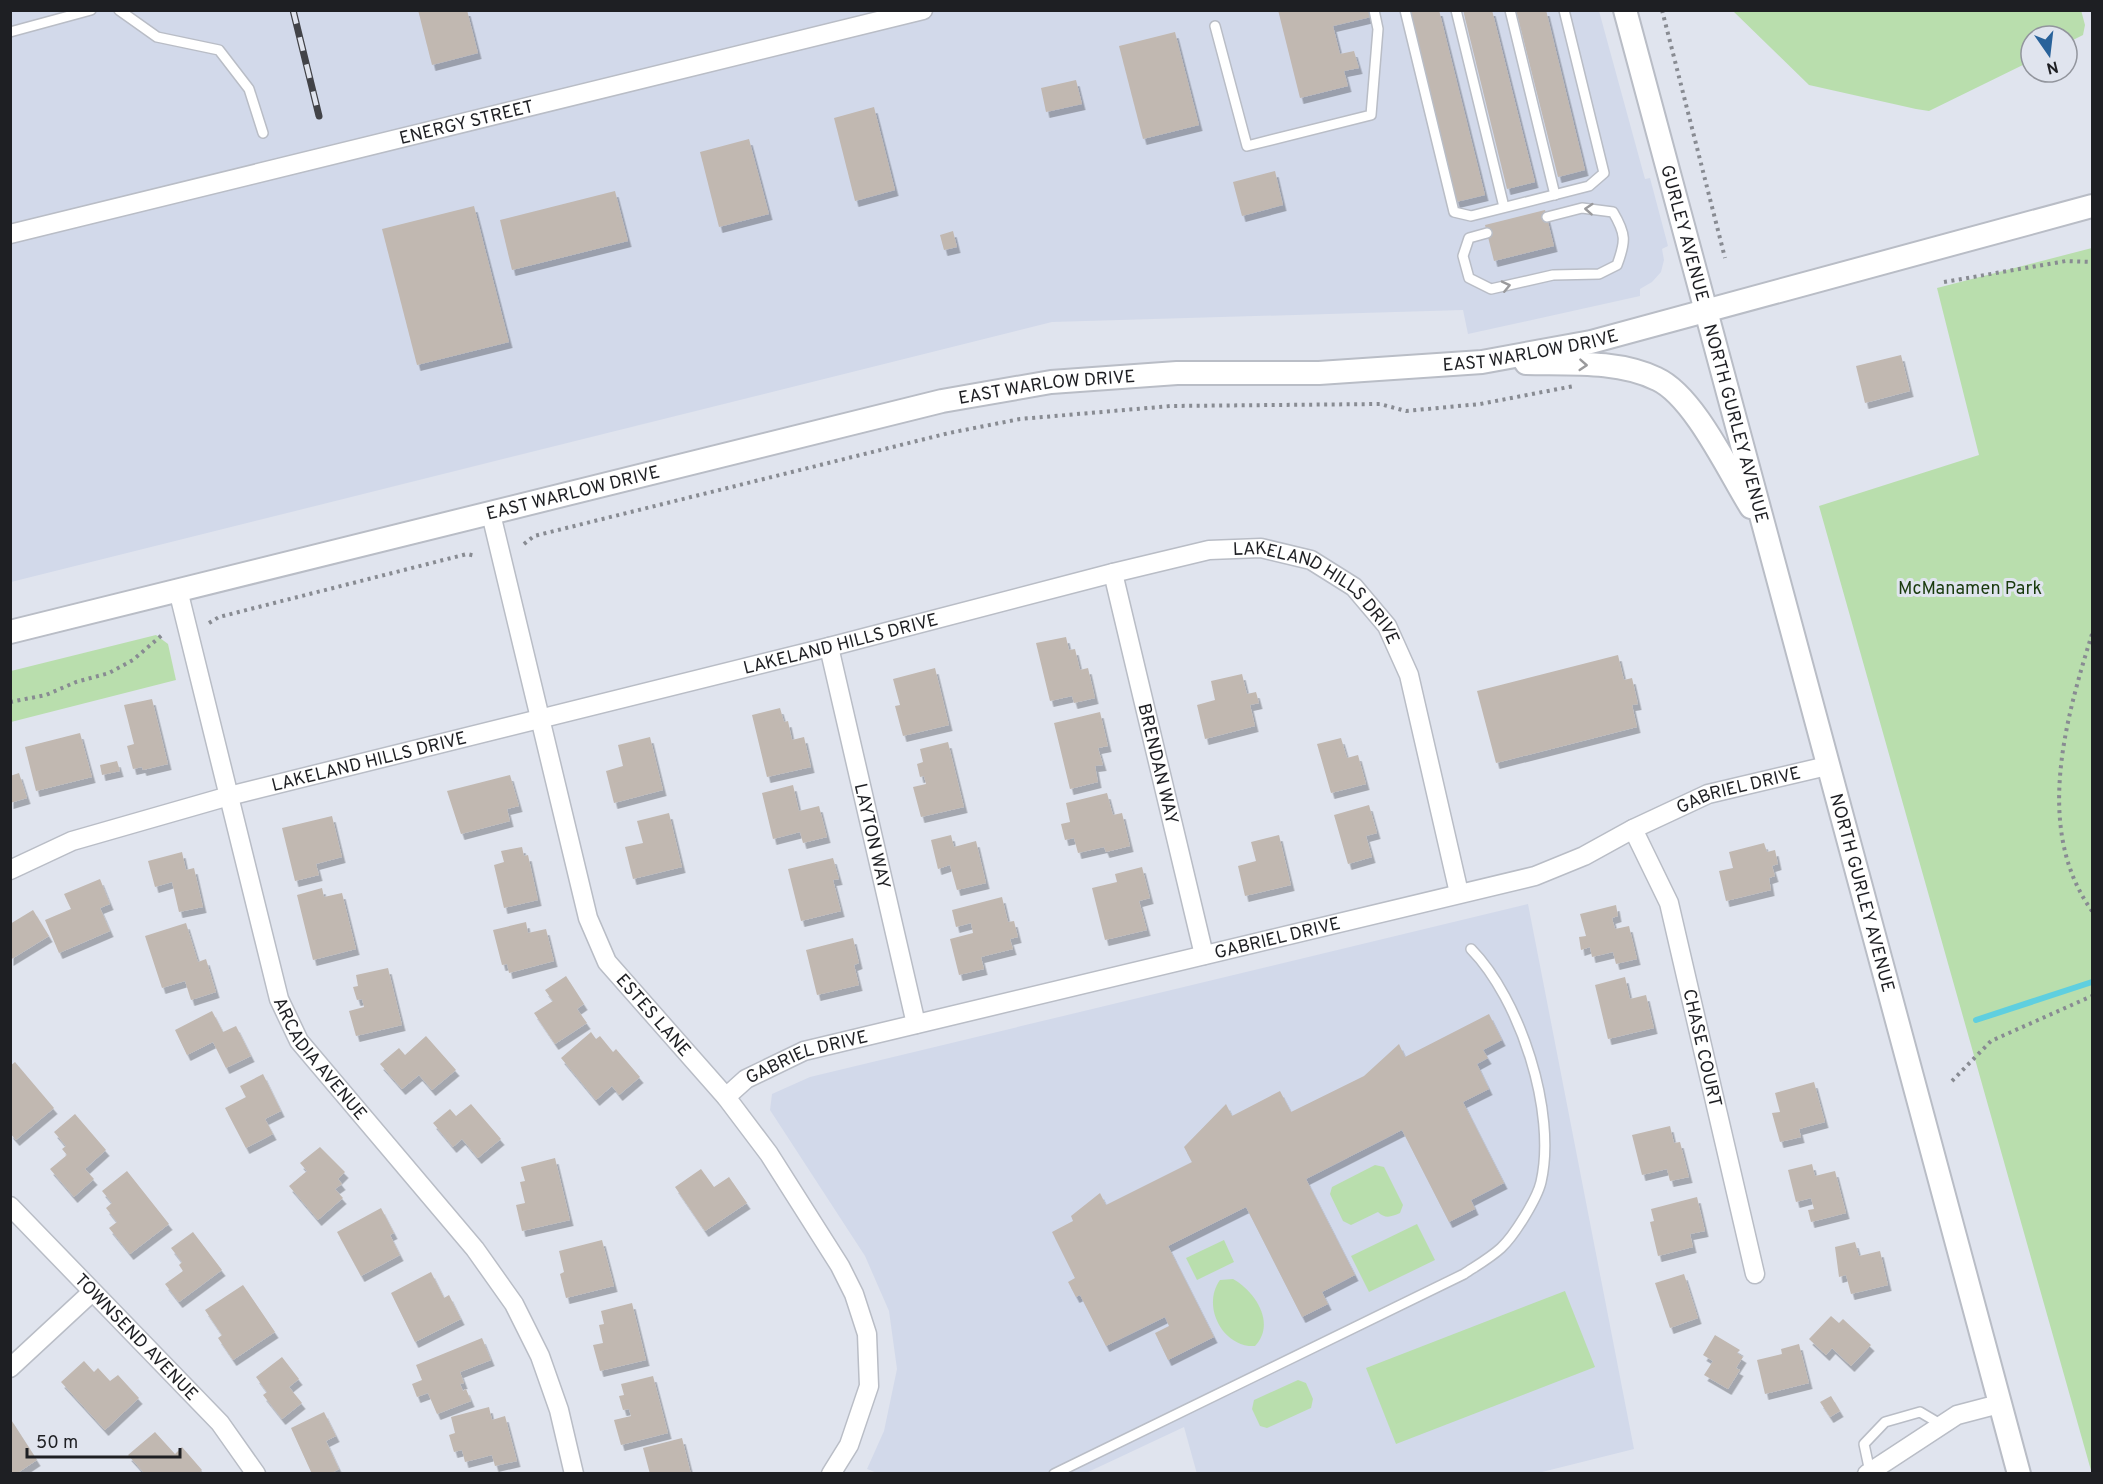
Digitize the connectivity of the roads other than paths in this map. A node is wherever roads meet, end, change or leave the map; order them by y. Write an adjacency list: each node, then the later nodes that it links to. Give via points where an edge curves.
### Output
1 (91, 10): 11 (lane)
2 (118, 10): 12 (lane, via 157,37 219,50 249,89)
3 (923, 10): 18 (street, ENERGY STREET)
4 (1374, 10): 10 (lane, via 1378,29 1371,115 1247,146)
5 (1404, 10): 15 (lane, via 1454,212 1471,216)
6 (1456, 10): 15 (lane)
7 (1510, 10): 13 (lane)
8 (1564, 10): 13 (lane, via 1604,173 1589,186)
9 (1625, 10): 19 (street, GURLEY AVENUE)
10 (1215, 26)
11 (10, 32)
12 (263, 133)
13 (1555, 195): 15 (lane)
14 (2092, 206): 19 (street, EAST WARLOW DRIVE)
15 (1504, 207)
16 (1547, 217): 17 (lane, one-way to 16, via 1469,238 1463,256 1469,278 1491,289 1553,275 1599,274 1617,265 1624,247 1624,230 1613,212 1582,208)
17 (1487, 233)
18 (10, 234)
19 (1707, 312): 20 (street, EAST WARLOW DRIVE, via 1591,342); 22 (street, NORTH GURLEY AVENUE)
20 (1482, 362): 21 (street, EAST WARLOW DRIVE, via 1319,373 1177,373 1052,382 942,401); 22 (street, one-way to 22, via 1585,364 1637,371 1660,380 1690,407)
21 (491, 514): 24 (street, EAST WARLOW DRIVE); 27 (street, ESTES LANE)
22 (1765, 532): 28 (street, NORTH GURLEY AVENUE)
23 (1113, 573): 26 (street, LAKELAND HILLS DRIVE); 32 (street, LAKELAND HILLS DRIVE, via 1209,550 1261,548 1311,560 1354,587 1388,626 1409,675); 34 (street, BRENDAN WAY)
24 (178, 590): 25 (street, EAST WARLOW DRIVE); 29 (street, ARCADIA AVENUE)
25 (10, 632)
26 (829, 647): 27 (street, LAKELAND HILLS DRIVE); 35 (street, LAYTON WAY)
27 (541, 717): 29 (street, LAKELAND HILLS DRIVE); 36 (street, ESTES LANE, via 588,918 607,962)
28 (1827, 766): 30 (street, GABRIEL DRIVE, via 1708,794); 41 (street, NORTH GURLEY AVENUE)
29 (229, 796): 31 (street, LAKELAND HILLS DRIVE, via 72,841); 44 (street, ARCADIA AVENUE, via 279,999 299,1041 475,1249 514,1304 540,1356 559,1410)
30 (1633, 829): 32 (street, GABRIEL DRIVE, via 1584,856 1535,876); 38 (street, CHASE COURT, via 1669,903)
31 (10, 870)
32 (1459, 893): 34 (street, GABRIEL DRIVE)
33 (1471, 949): 46 (lane, via 1503,991 1528,1044 1544,1142 1540,1182 1532,1203 1503,1247 1464,1274)
34 (1204, 955): 35 (street, GABRIEL DRIVE)
35 (916, 1024): 36 (street, GABRIEL DRIVE, via 804,1050 746,1079)
36 (726, 1097): 45 (street, ESTES LANE, via 770,1154 840,1266 867,1334 869,1386 849,1445)
37 (10, 1206): 39 (street, TOWNSEND AVENUE)
38 (1755, 1274)
39 (92, 1292): 40 (street); 43 (street, TOWNSEND AVENUE, via 220,1423)
40 (10, 1368)
41 (1999, 1404): 42 (street, via 1957,1415); 48 (street, NORTH GURLEY AVENUE)
42 (1942, 1425): 47 (street); 47 (lane, via 1920,1412 1885,1422 1864,1444)
43 (256, 1473)
44 (574, 1473)
45 (831, 1473)
46 (1054, 1473)
47 (1869, 1473)
48 (2019, 1473)

